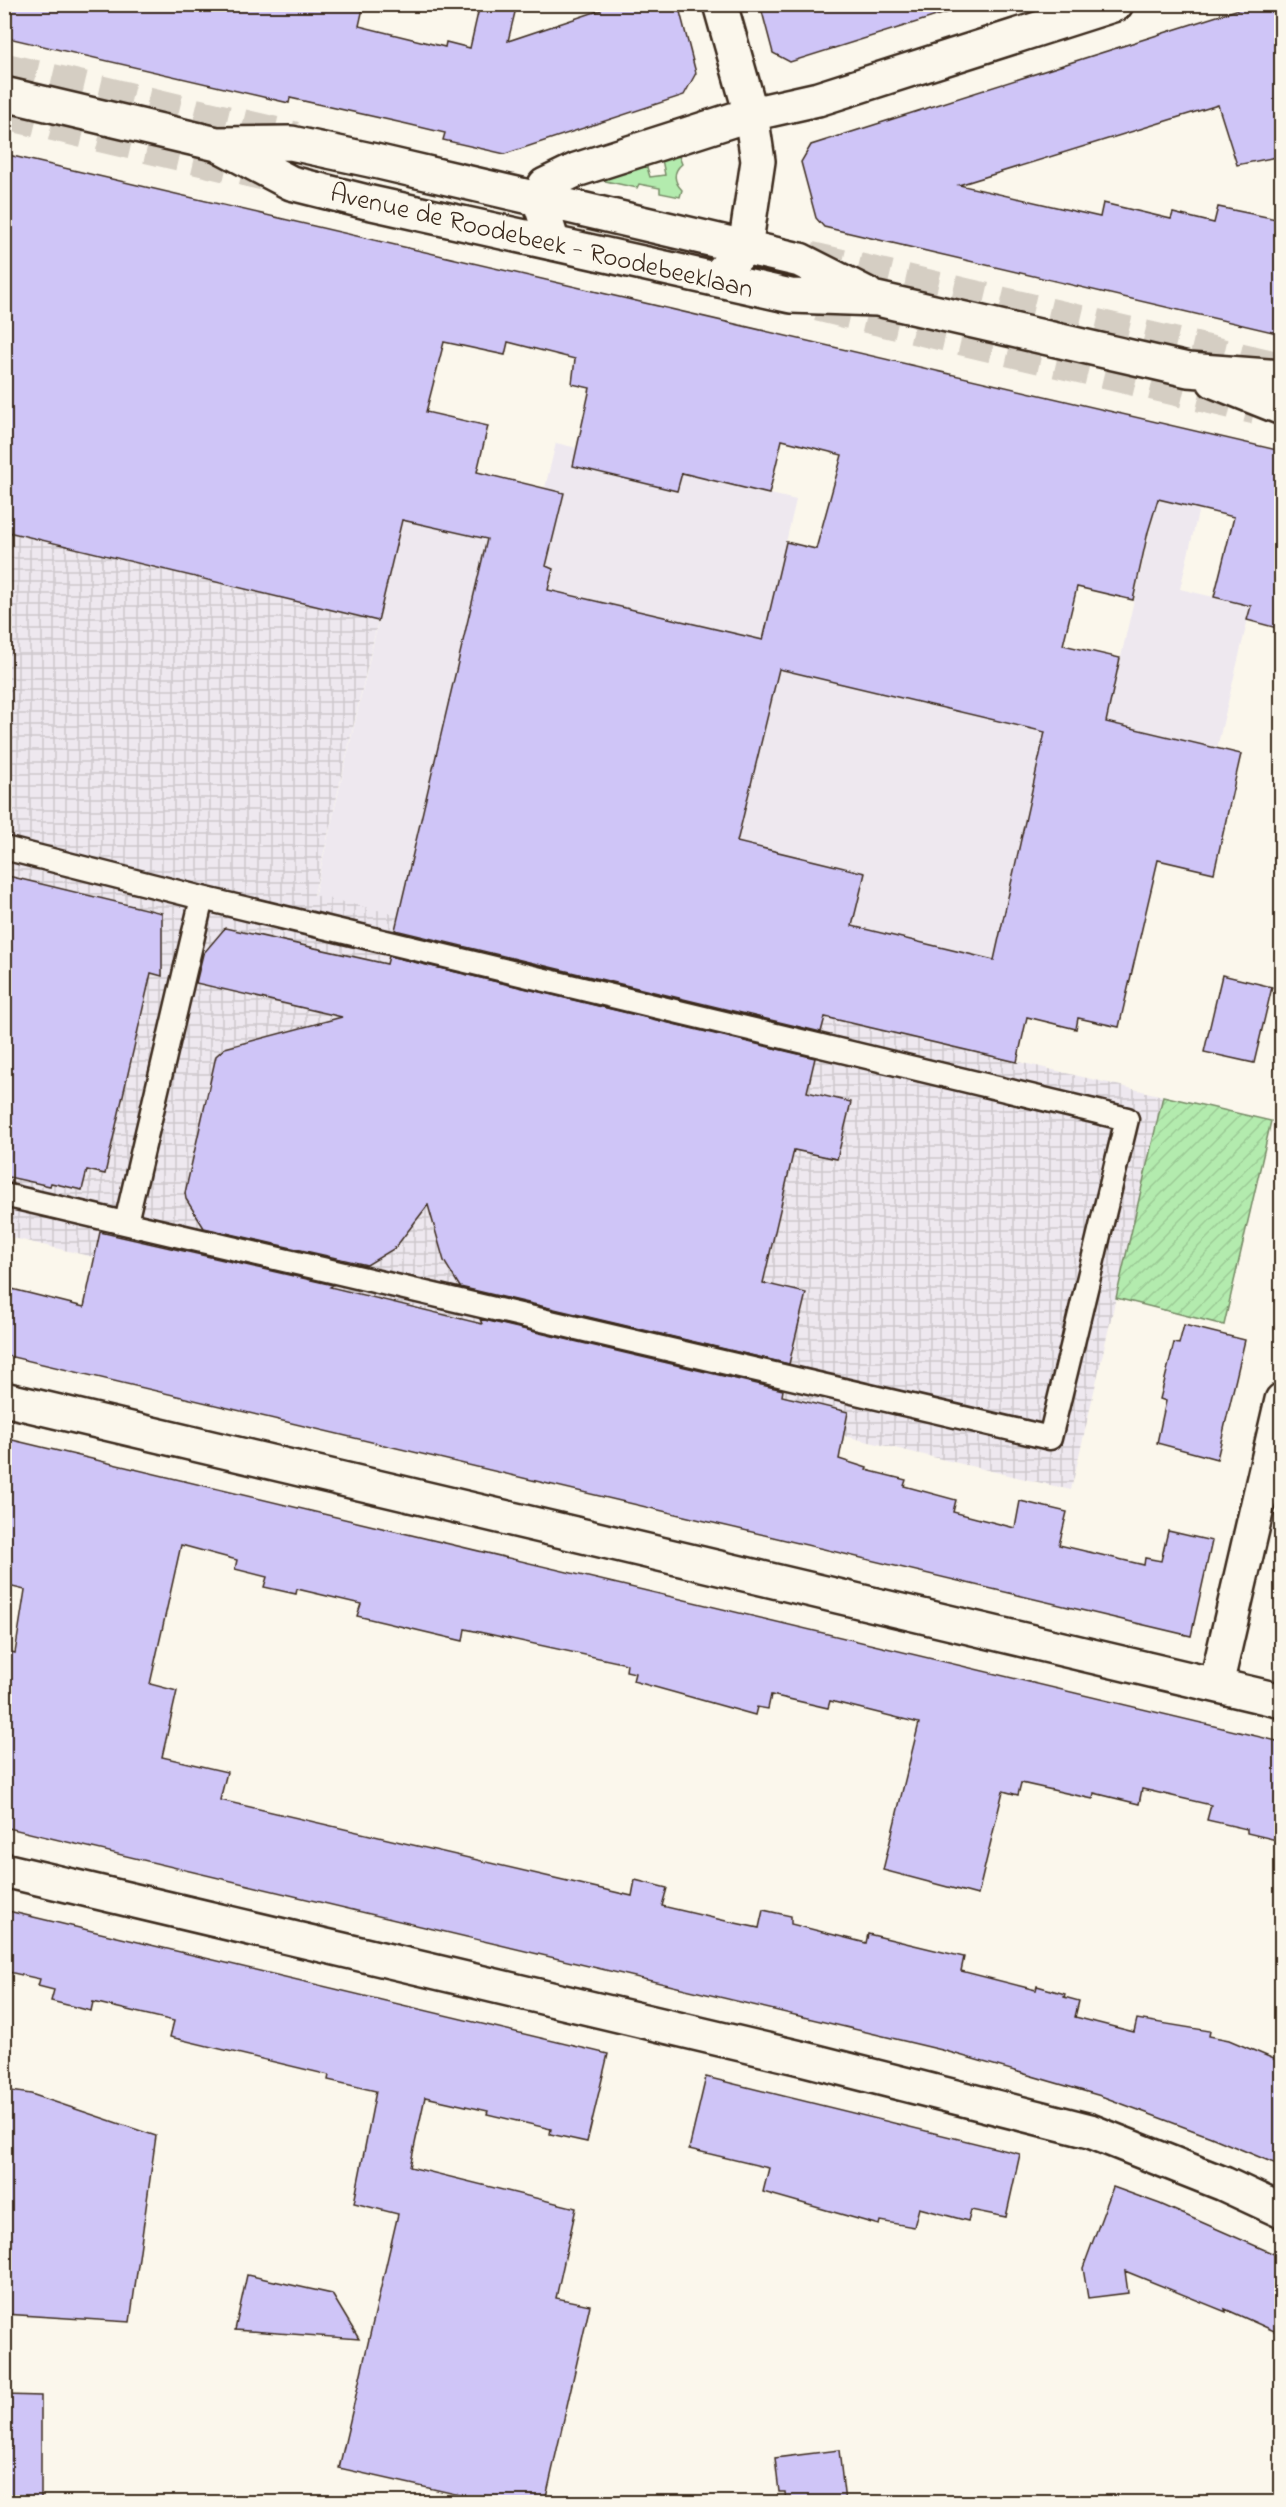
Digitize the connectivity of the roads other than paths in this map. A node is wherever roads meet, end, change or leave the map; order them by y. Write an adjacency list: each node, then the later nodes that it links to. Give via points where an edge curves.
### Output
1 (720, 4): 4 (street)
2 (1116, 4): 4 (street, via 818,99)
3 (4, 94): 5 (street, Avenue de Roodebeek - Roodebeeklaan)
4 (751, 114): 6 (street, via 576,170 545,185); 8 (street, via 758,161)
5 (217, 144): 6 (street, Avenue de Roodebeek - Roodebeeklaan, via 291,143); 7 (street, Avenue de Roodebeek - Roodebeeklaan, via 291,183)
6 (539, 199): 7 (street); 8 (street, Avenue de Roodebeek - Roodebeeklaan)
7 (553, 243): 9 (street, Avenue de Roodebeek - Roodebeeklaan)
8 (745, 248): 9 (street); 10 (street, Avenue de Roodebeek - Roodebeeklaan, via 800,260)
9 (715, 279): 10 (street, Avenue de Roodebeek - Roodebeeklaan, via 791,296)
10 (878, 299): 11 (street, Avenue de Roodebeek - Roodebeeklaan)
11 (1188, 370): 12 (street, Avenue de Roodebeek - Roodebeeklaan); 13 (street, Avenue de Roodebeek - Roodebeeklaan)
12 (1281, 377)
13 (1281, 408)
14 (4, 848): 15 (lane)
15 (202, 898): 17 (lane); 17 (lane, via 1127,1119 1050,1438)
16 (4, 1195): 17 (lane)
17 (126, 1222)
18 (4, 1399): 20 (street)
19 (1281, 1400): 20 (street)
20 (1216, 1684): 21 (street)
21 (1281, 1701)
22 (4, 1870): 23 (street, via 805,2059 1090,2131)
23 (1281, 2211)

